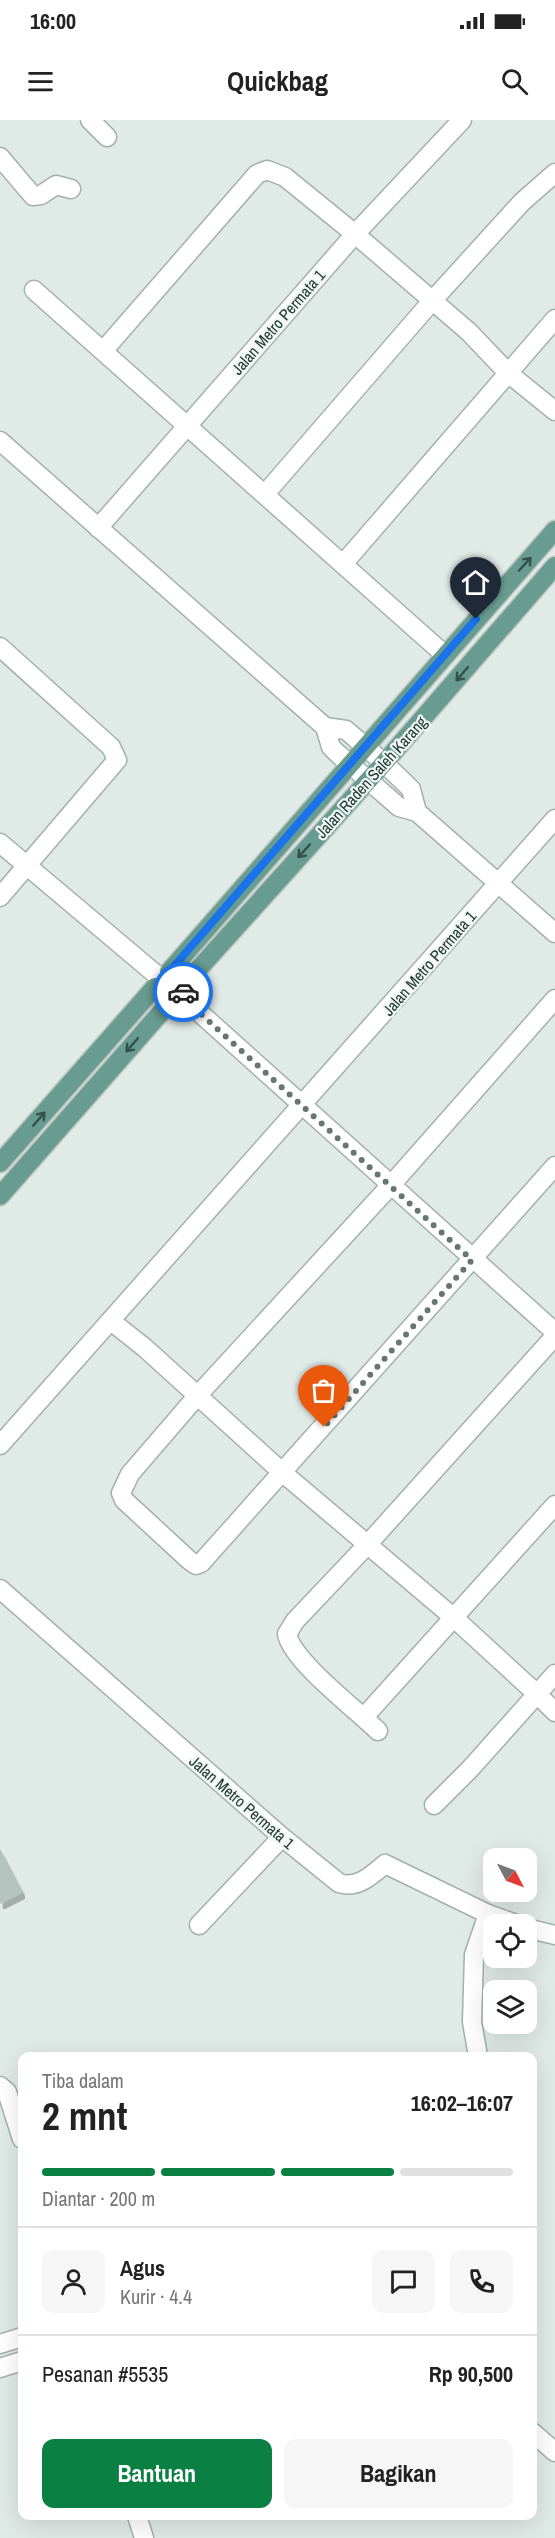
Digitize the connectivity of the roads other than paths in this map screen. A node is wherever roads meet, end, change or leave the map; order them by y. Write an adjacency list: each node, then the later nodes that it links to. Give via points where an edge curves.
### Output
1 (90, 120): 3 (street)
2 (462, 120): 7 (street, Jalan Metro Permata 1)
3 (107, 137)
4 (0, 157): 6 (street, via 30,195 41,195 56,185)
5 (555, 173): 9 (street, via 522,202)
6 (71, 189)
7 (355, 234): 9 (street); 11 (street, via 285,177 267,170 257,174); 14 (street, Jalan Metro Permata 1)
8 (34, 290): 11 (street)
9 (432, 301): 12 (street); 16 (street)
10 (555, 319): 12 (street)
11 (103, 351): 14 (street)
12 (508, 373): 13 (street); 19 (street)
13 (555, 411)
14 (188, 427): 16 (street); 17 (street, Jalan Metro Permata 1)
15 (0, 441): 17 (street)
16 (265, 494): 19 (street)
17 (98, 528): 23 (street)
18 (555, 530): 22 (main road, Jalan Raden Saleh Karang, one-way to 18)
19 (343, 564): 22 (street)
20 (555, 566): 26 (main road, Jalan Raden Saleh Karang, one-way to 26)
21 (0, 647): 31 (street, via 111,747 117,760)
22 (445, 655): 24 (main road, Jalan Raden Saleh Karang)
23 (325, 727): 24 (street, via 346,730); 25 (street, via 332,747)
24 (365, 747): 25 (main road, Jalan Raden Saleh Karang); 26 (street)
25 (350, 763): 27 (street); 35 (main road, Jalan Raden Saleh Karang)
26 (384, 763): 27 (main road, Jalan Raden Saleh Karang); 28 (street, via 411,789)
27 (368, 780): 28 (street, via 399,807); 36 (main road, Jalan Raden Saleh Karang, one-way to 36)
28 (417, 812): 32 (street)
29 (555, 819): 32 (street, Jalan Metro Permata 1)
30 (0, 843): 31 (street)
31 (26, 867): 33 (street); 35 (street)
32 (500, 883): 34 (street); 38 (street, Jalan Metro Permata 1)
33 (0, 897)
34 (555, 933)
35 (161, 979): 36 (main road, via 179,976); 36 (main road, via 160,997); 39 (main road, Jalan Raden Saleh Karang, one-way to 35)
36 (179, 994): 38 (street); 42 (main road, Jalan Raden Saleh Karang, one-way to 42)
37 (555, 999): 41 (street)
38 (302, 1106): 41 (street); 44 (street, Jalan Metro Permata 1)
39 (0, 1163)
40 (555, 1166): 43 (street)
41 (391, 1185): 43 (street); 46 (street)
42 (0, 1196)
43 (472, 1260): 45 (street); 48 (street)
44 (111, 1321): 46 (street); 47 (street, Jalan Metro Permata 1)
45 (555, 1334): 50 (street)
46 (198, 1395): 48 (street); 48 (street, via 130,1474 121,1493 189,1560 196,1565 201,1563)
47 (0, 1445)
48 (283, 1473): 50 (street)
49 (555, 1505): 52 (street)
50 (367, 1545): 52 (street); 56 (street, via 287,1634 289,1643 305,1663)
51 (0, 1589): 59 (street, Jalan Metro Permata 1)
52 (453, 1617): 54 (street); 56 (street)
53 (555, 1674): 54 (street)
54 (537, 1694): 55 (street); 58 (street)
55 (555, 1712)
56 (364, 1717): 57 (street)
57 (378, 1731)
58 (434, 1805)
59 (282, 1837): 60 (street, Jalan Metro Permata 1, via 339,1883 348,1886 361,1882 385,1864); 61 (street)
60 (488, 1914)
61 (199, 1925)
62 (483, 1929): 65 (street, via 474,1955 471,2022)
63 (537, 1931): 64 (street)
64 (555, 1935)
65 (477, 2052)
66 (1, 2086): 67 (street, via 11,2101)
67 (18, 2125)
68 (18, 2338): 69 (street)
69 (0, 2344)
70 (18, 2362): 71 (street)
71 (0, 2368)
72 (537, 2436): 73 (street)
73 (555, 2452)
74 (138, 2520): 75 (street)
75 (144, 2538)

